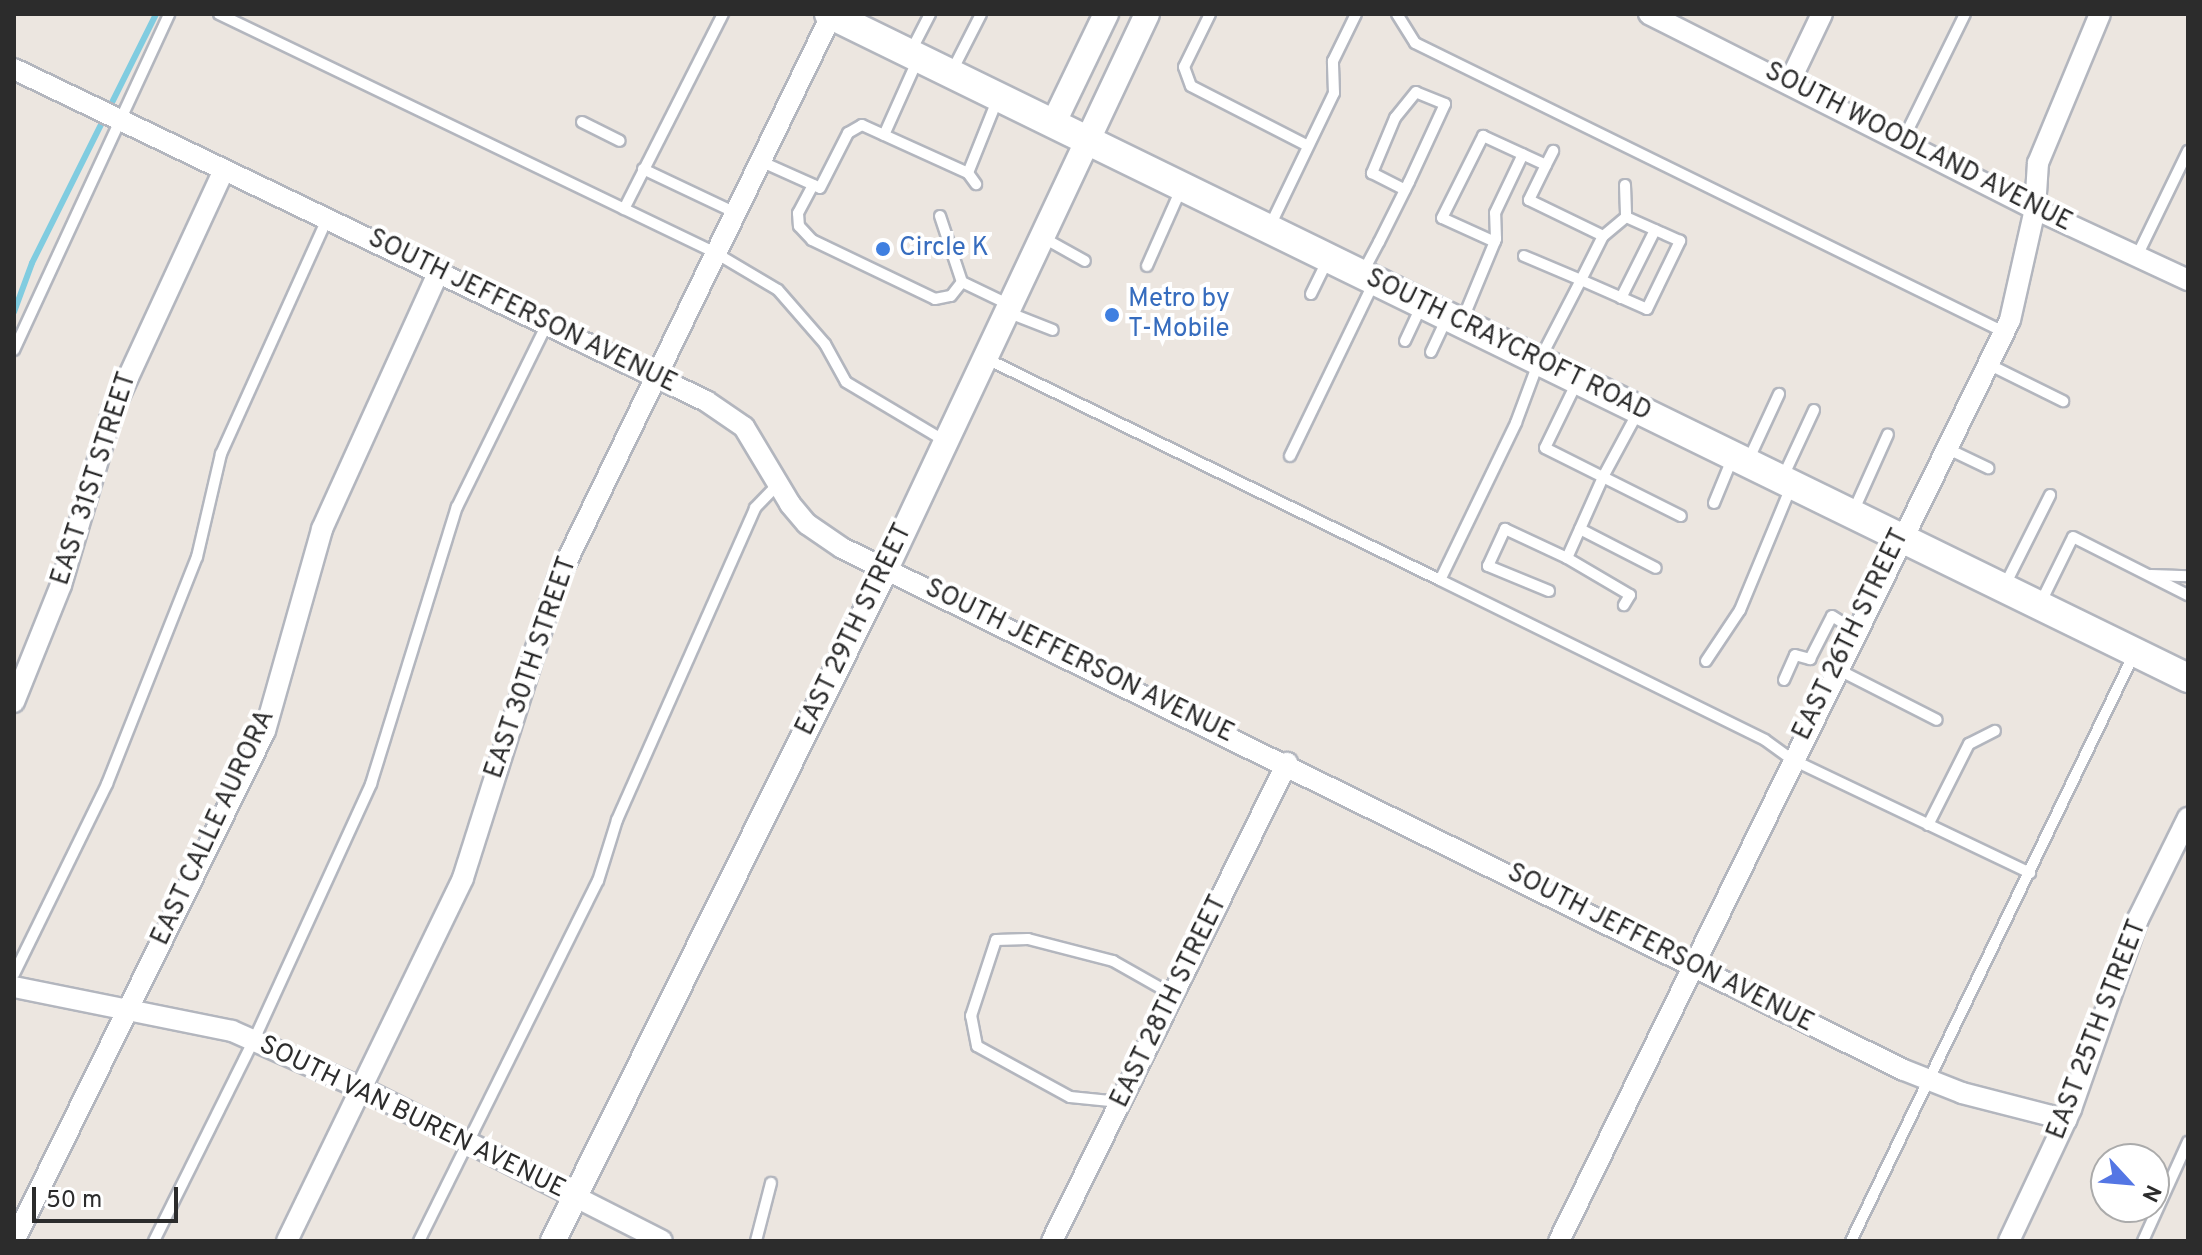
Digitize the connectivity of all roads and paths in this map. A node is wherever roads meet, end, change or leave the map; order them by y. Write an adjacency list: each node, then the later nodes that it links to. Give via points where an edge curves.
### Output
1 (169, 14): 23 (lane)
2 (219, 14): 44 (lane)
3 (723, 14): 36 (lane)
4 (831, 14): 18 (main road, SOUTH CRAYCROFT ROAD); 34 (street, EAST 30TH STREET)
5 (923, 14): 18 (lane)
6 (930, 14): 18 (lane)
7 (981, 14): 20 (lane)
8 (1106, 14): 25 (street)
9 (1147, 14): 27 (street, EAST 29TH STREET)
10 (1210, 14): 30 (lane, via 1184,67 1191,86)
11 (1356, 14): 30 (lane, via 1333,61 1334,93)
12 (1397, 14): 73 (lane, via 1415,43)
13 (1649, 14): 17 (street, SOUTH WOODLAND AVENUE)
14 (1822, 14): 21 (street)
15 (1965, 14): 28 (lane)
16 (2100, 14): 45 (street, EAST 26TH STREET, via 2038,163)
17 (1679, 20): 21 (street, SOUTH WOODLAND AVENUE)
18 (912, 54): 20 (main road, SOUTH CRAYCROFT ROAD); 26 (lane)
19 (14, 69): 23 (street, SOUTH JEFFERSON AVENUE)
20 (951, 73): 22 (main road, SOUTH CRAYCROFT ROAD)
21 (1790, 81): 28 (street, SOUTH WOODLAND AVENUE)
22 (999, 96): 25 (main road, SOUTH CRAYCROFT ROAD); 38 (lane)
23 (118, 120): 37 (street, SOUTH JEFFERSON AVENUE); 75 (lane)
24 (582, 122): 29 (lane)
25 (1054, 122): 27 (main road, SOUTH CRAYCROFT ROAD)
26 (884, 135): 38 (lane); 42 (lane, via 862,125 848,133)
27 (1089, 139): 40 (main road, SOUTH CRAYCROFT ROAD); 53 (street, EAST 29TH STREET)
28 (1903, 140): 45 (street, SOUTH WOODLAND AVENUE)
29 (620, 141)
30 (1308, 146): 50 (lane)
31 (1553, 151): 35 (lane)
32 (2188, 151): 57 (lane)
33 (1523, 154): 35 (lane); 54 (lane, via 1495,213); 54 (lane, via 1483,136 1442,218)
34 (760, 160): 42 (lane); 46 (street, EAST 30TH STREET)
35 (1546, 165): 52 (lane, via 1529,200)
36 (643, 169): 44 (lane); 46 (lane)
37 (223, 172): 49 (street, SOUTH JEFFERSON AVENUE); 118 (street, EAST 31ST STREET, via 113,410 61,585)
38 (968, 173): 39 (lane)
39 (976, 184)
40 (1183, 185): 50 (main road, SOUTH CRAYCROFT ROAD); 60 (lane)
41 (1625, 185): 48 (lane)
42 (819, 187): 65 (lane, via 798,213 799,226 812,240 935,299 951,296)
43 (1405, 190): 43 (lane, via 1445,104 1416,92 1395,118 1372,173); 62 (lane)
44 (624, 209): 55 (lane)
45 (2035, 209): 57 (street, SOUTH WOODLAND AVENUE); 73 (street, EAST 26TH STREET)
46 (734, 212): 55 (street, EAST 30TH STREET)
47 (940, 216): 65 (lane)
48 (1626, 217): 51 (lane); 52 (lane)
49 (327, 219): 61 (street, SOUTH JEFFERSON AVENUE); 127 (lane, via 221,454 197,557 107,784)
50 (1269, 228): 58 (main road, SOUTH CRAYCROFT ROAD)
51 (1655, 230): 67 (lane); 67 (lane, via 1680,241 1647,309)
52 (1603, 236): 63 (lane)
53 (1042, 237): 59 (lane); 69 (street, EAST 29TH STREET)
54 (1495, 242): 70 (lane)
55 (714, 252): 80 (street, EAST 30TH STREET); 87 (lane, via 778,290 825,344 846,382)
56 (1524, 256): 63 (lane)
57 (2137, 256): 64 (street, SOUTH WOODLAND AVENUE)
58 (1329, 257): 62 (main road, SOUTH CRAYCROFT ROAD); 66 (lane)
59 (1085, 261)
60 (1147, 266)
61 (439, 271): 71 (street, SOUTH JEFFERSON AVENUE); 130 (street, EAST CALLE AURORA, via 322,529 265,731)
62 (1369, 277): 68 (main road, SOUTH CRAYCROFT ROAD); 89 (lane)
63 (1581, 280): 67 (lane); 78 (lane)
64 (2188, 280)
65 (962, 282): 69 (lane)
66 (1311, 294)
67 (1621, 298)
68 (1423, 304): 70 (main road, SOUTH CRAYCROFT ROAD); 74 (lane)
69 (1009, 308): 72 (lane); 77 (street, EAST 29TH STREET)
70 (1455, 320): 76 (lane); 78 (main road, SOUTH CRAYCROFT ROAD)
71 (547, 324): 80 (street, SOUTH JEFFERSON AVENUE); 131 (lane, via 457,507 371,784)
72 (1053, 330)
73 (2004, 332): 79 (street, EAST 26TH STREET)
74 (1405, 341)
75 (14, 350)
76 (1431, 352)
77 (985, 358): 87 (street, EAST 29TH STREET); 106 (lane)
78 (1539, 361): 81 (main road, SOUTH CRAYCROFT ROAD); 106 (lane, via 1516,423)
79 (1988, 364): 83 (lane); 88 (street, EAST 26TH STREET)
80 (652, 375): 93 (street, SOUTH JEFFERSON AVENUE, via 744,427); 133 (street, EAST 30TH STREET, via 558,579 463,878)
81 (1578, 380): 84 (main road, SOUTH CRAYCROFT ROAD); 92 (lane, via 1545,448)
82 (1779, 394): 90 (lane)
83 (2063, 401)
84 (1639, 410): 90 (main road, SOUTH CRAYCROFT ROAD); 92 (lane)
85 (1814, 410): 94 (lane)
86 (1888, 434): 97 (lane)
87 (946, 441): 103 (street, EAST 29TH STREET)
88 (1945, 448): 91 (lane); 100 (street, EAST 26TH STREET)
89 (1290, 456)
90 (1740, 460): 94 (main road, SOUTH CRAYCROFT ROAD); 96 (lane)
91 (1988, 468)
92 (1603, 477): 98 (lane); 99 (lane)
93 (779, 483): 103 (street, SOUTH JEFFERSON AVENUE, via 807,524); 136 (lane, via 755,508 617,820 598,881)
94 (1786, 483): 97 (main road, SOUTH CRAYCROFT ROAD); 114 (lane, via 1740,610)
95 (2050, 495): 107 (lane)
96 (1714, 503)
97 (1851, 515): 100 (main road, SOUTH CRAYCROFT ROAD)
98 (1681, 516)
99 (1580, 529): 101 (lane); 102 (lane)
100 (1899, 539): 107 (main road, SOUTH CRAYCROFT ROAD); 112 (street, EAST 26TH STREET)
101 (1567, 558): 108 (lane, via 1505,529 1488,566); 110 (lane, via 1630,595)
102 (1656, 568)
103 (886, 569): 122 (street, SOUTH JEFFERSON AVENUE); 139 (street, EAST 29TH STREET)
104 (2148, 575): 105 (lane); 109 (lane); 111 (lane, via 2073,537)
105 (2188, 576)
106 (1440, 580): 121 (lane, via 1765,740)
107 (2003, 589): 111 (main road, SOUTH CRAYCROFT ROAD)
108 (1549, 591)
109 (2188, 595)
110 (1624, 605)
111 (2039, 606): 113 (main road, SOUTH CRAYCROFT ROAD)
112 (1854, 630): 115 (street, EAST 26TH STREET); 117 (lane, via 1832,616 1810,659 1795,655)
113 (2135, 652): 116 (main road, SOUTH CRAYCROFT ROAD); 125 (lane)
114 (1706, 661)
115 (1835, 668): 119 (lane); 121 (street, EAST 26TH STREET)
116 (2188, 678)
117 (1784, 680)
118 (14, 702)
119 (1937, 720)
120 (1995, 731): 124 (lane, via 1969,744)
121 (1791, 759): 124 (lane); 126 (street, EAST 26TH STREET)
122 (1287, 763): 126 (street, SOUTH JEFFERSON AVENUE); 129 (street, EAST 28TH STREET)
123 (2188, 818): 135 (street, EAST 25TH STREET, via 2118,968)
124 (1928, 825): 125 (lane)
125 (2030, 873): 132 (lane)
126 (1691, 963): 132 (street, SOUTH JEFFERSON AVENUE); 148 (street, EAST 26TH STREET)
127 (14, 974)
128 (14, 987): 130 (street, SOUTH VAN BUREN AVENUE)
129 (1173, 995): 134 (street, EAST 28TH STREET); 134 (lane, via 1113,961 1028,939 996,940 971,1016 977,1046 1070,1097)
130 (127, 1012): 131 (street, SOUTH VAN BUREN AVENUE, via 232,1031); 140 (street, EAST CALLE AURORA)
131 (254, 1040): 133 (street, SOUTH VAN BUREN AVENUE); 141 (lane)
132 (1929, 1080): 135 (street, SOUTH JEFFERSON AVENUE); 149 (lane)
133 (363, 1089): 136 (street, SOUTH VAN BUREN AVENUE); 142 (street, EAST 30TH STREET)
134 (1120, 1102): 147 (street, EAST 28TH STREET)
135 (2067, 1120): 150 (street, EAST 25TH STREET)
136 (468, 1142): 139 (street, SOUTH VAN BUREN AVENUE); 143 (lane)
137 (2188, 1142): 151 (lane)
138 (771, 1183): 146 (lane)
139 (574, 1196): 144 (street, EAST 29TH STREET); 145 (street, SOUTH VAN BUREN AVENUE)
140 (14, 1241)
141 (154, 1241)
142 (287, 1241)
143 (419, 1241)
144 (553, 1241)
145 (662, 1241)
146 (756, 1241)
147 (1052, 1241)
148 (1559, 1241)
149 (1851, 1241)
150 (2009, 1241)
151 (2143, 1241)

